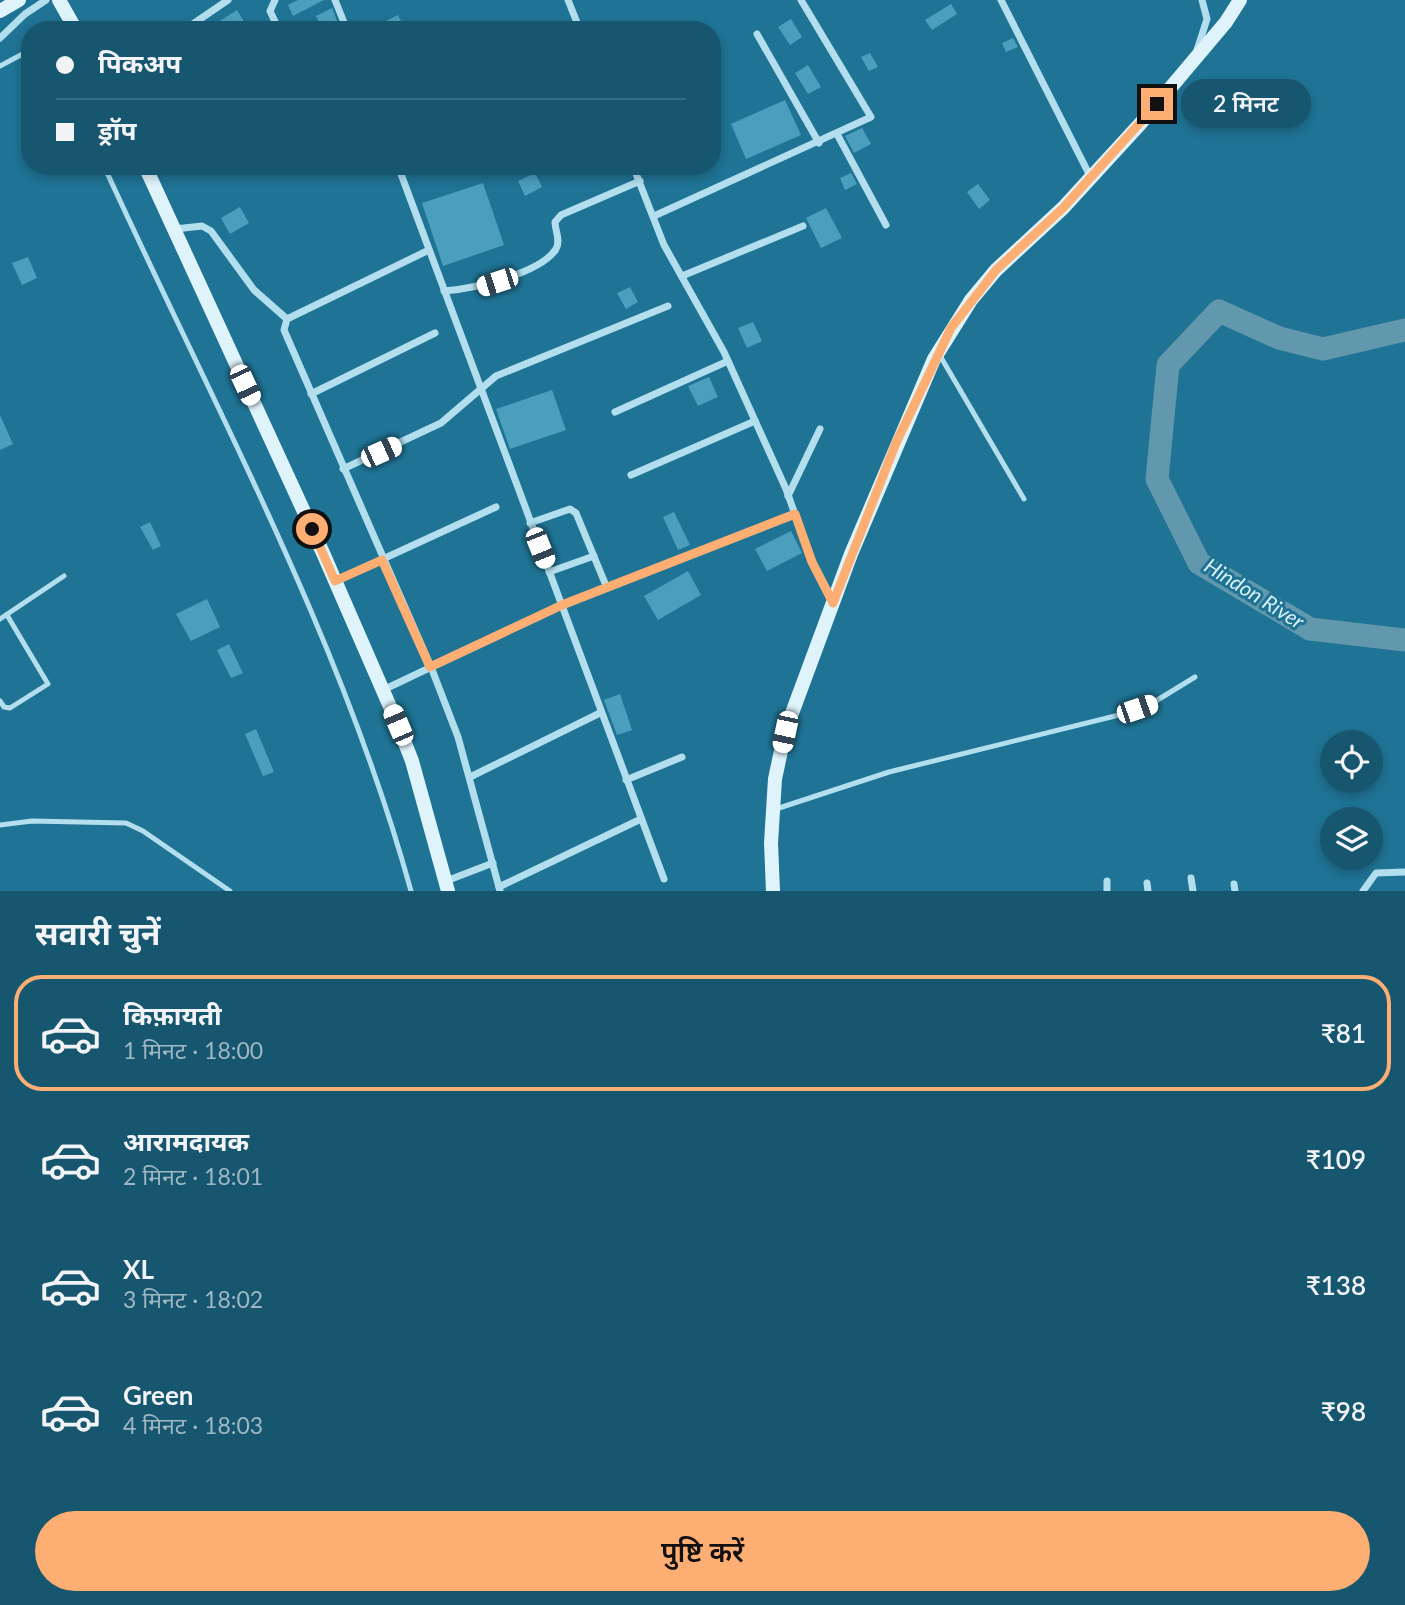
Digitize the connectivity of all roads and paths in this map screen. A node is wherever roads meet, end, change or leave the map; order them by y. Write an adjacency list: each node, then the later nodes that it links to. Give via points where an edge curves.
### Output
1 (19, 0): 12 (street)
2 (46, 0): 19 (street)
3 (59, 0): 13 (street)
4 (228, 0): 14 (street)
5 (275, 0): 15 (street, via 270,11)
6 (335, 0): 16 (street)
7 (568, 0): 17 (street)
8 (801, 0): 23 (street, via 871,113 868,119)
9 (1001, 0): 29 (street)
10 (1202, 0): 21 (street, via 1207,19)
11 (1240, 0): 21 (street)
12 (0, 11)
13 (71, 21)
14 (197, 21)
15 (275, 21)
16 (343, 21)
17 (576, 21)
18 (757, 34): 24 (street)
19 (0, 38)
20 (21, 55): 22 (lane)
21 (1192, 63): 29 (street)
22 (0, 66)
23 (837, 134): 24 (street); 32 (street)
24 (820, 142): 31 (street)
25 (108, 175): 84 (lane, via 340,676)
26 (149, 175): 34 (street)
27 (401, 175): 35 (street)
28 (637, 175): 30 (street)
29 (1090, 176): 41 (street, via 1063,208 996,270)
30 (639, 181): 31 (street); 37 (street, via 561,215 555,222 555,250 519,272 478,288)
31 (654, 216): 36 (street)
32 (886, 225)
33 (803, 226): 36 (street)
34 (174, 230): 39 (street, via 192,225 211,232 254,290); 59 (street)
35 (429, 250): 37 (street); 39 (street)
36 (682, 276): 42 (street)
37 (444, 291): 43 (street)
38 (668, 306): 43 (street, via 496,376)
39 (287, 319): 44 (street, via 284,330)
40 (435, 333): 44 (street)
41 (938, 352): 51 (lane); 61 (street, via 896,443)
42 (728, 361): 45 (street); 46 (street)
43 (481, 391): 48 (street, via 441,423); 54 (street)
44 (311, 394): 48 (street)
45 (615, 412)
46 (755, 421): 49 (street); 50 (street)
47 (820, 429): 50 (street)
48 (343, 469): 56 (street)
49 (631, 475)
50 (788, 496): 53 (street)
51 (1024, 499)
52 (496, 507): 56 (street)
53 (795, 514): 60 (street); 61 (street)
54 (530, 523): 55 (street, via 574,511); 57 (street)
55 (594, 556): 57 (street); 60 (street)
56 (382, 560): 59 (street); 65 (street)
57 (549, 572): 62 (street)
58 (64, 576): 63 (lane)
59 (335, 581): 67 (street)
60 (607, 587): 62 (street)
61 (833, 603): 73 (street, via 785,732)
62 (562, 605): 65 (street); 69 (street)
63 (7, 615): 64 (lane); 68 (lane, via 48,684 10,708)
64 (0, 619)
65 (430, 667): 67 (street); 71 (street)
66 (1195, 677): 73 (lane, via 1151,704 1123,714 889,772)
67 (383, 690): 81 (street, via 412,761)
68 (0, 701)
69 (600, 713): 71 (street); 72 (street)
70 (682, 757): 72 (street)
71 (470, 777): 76 (street)
72 (626, 780): 74 (street)
73 (773, 811): 85 (street)
74 (641, 819): 79 (street); 82 (street)
75 (0, 825): 83 (lane, via 126,823)
76 (493, 863): 81 (street); 82 (street)
77 (1405, 872): 88 (street, via 1376,873)
78 (1191, 878): 87 (street)
79 (664, 879)
80 (1107, 881): 86 (street)
81 (447, 886)
82 (500, 889)
83 (230, 891)
84 (411, 891)
85 (773, 891)
86 (1107, 891)
87 (1193, 891)
88 (1363, 891)

